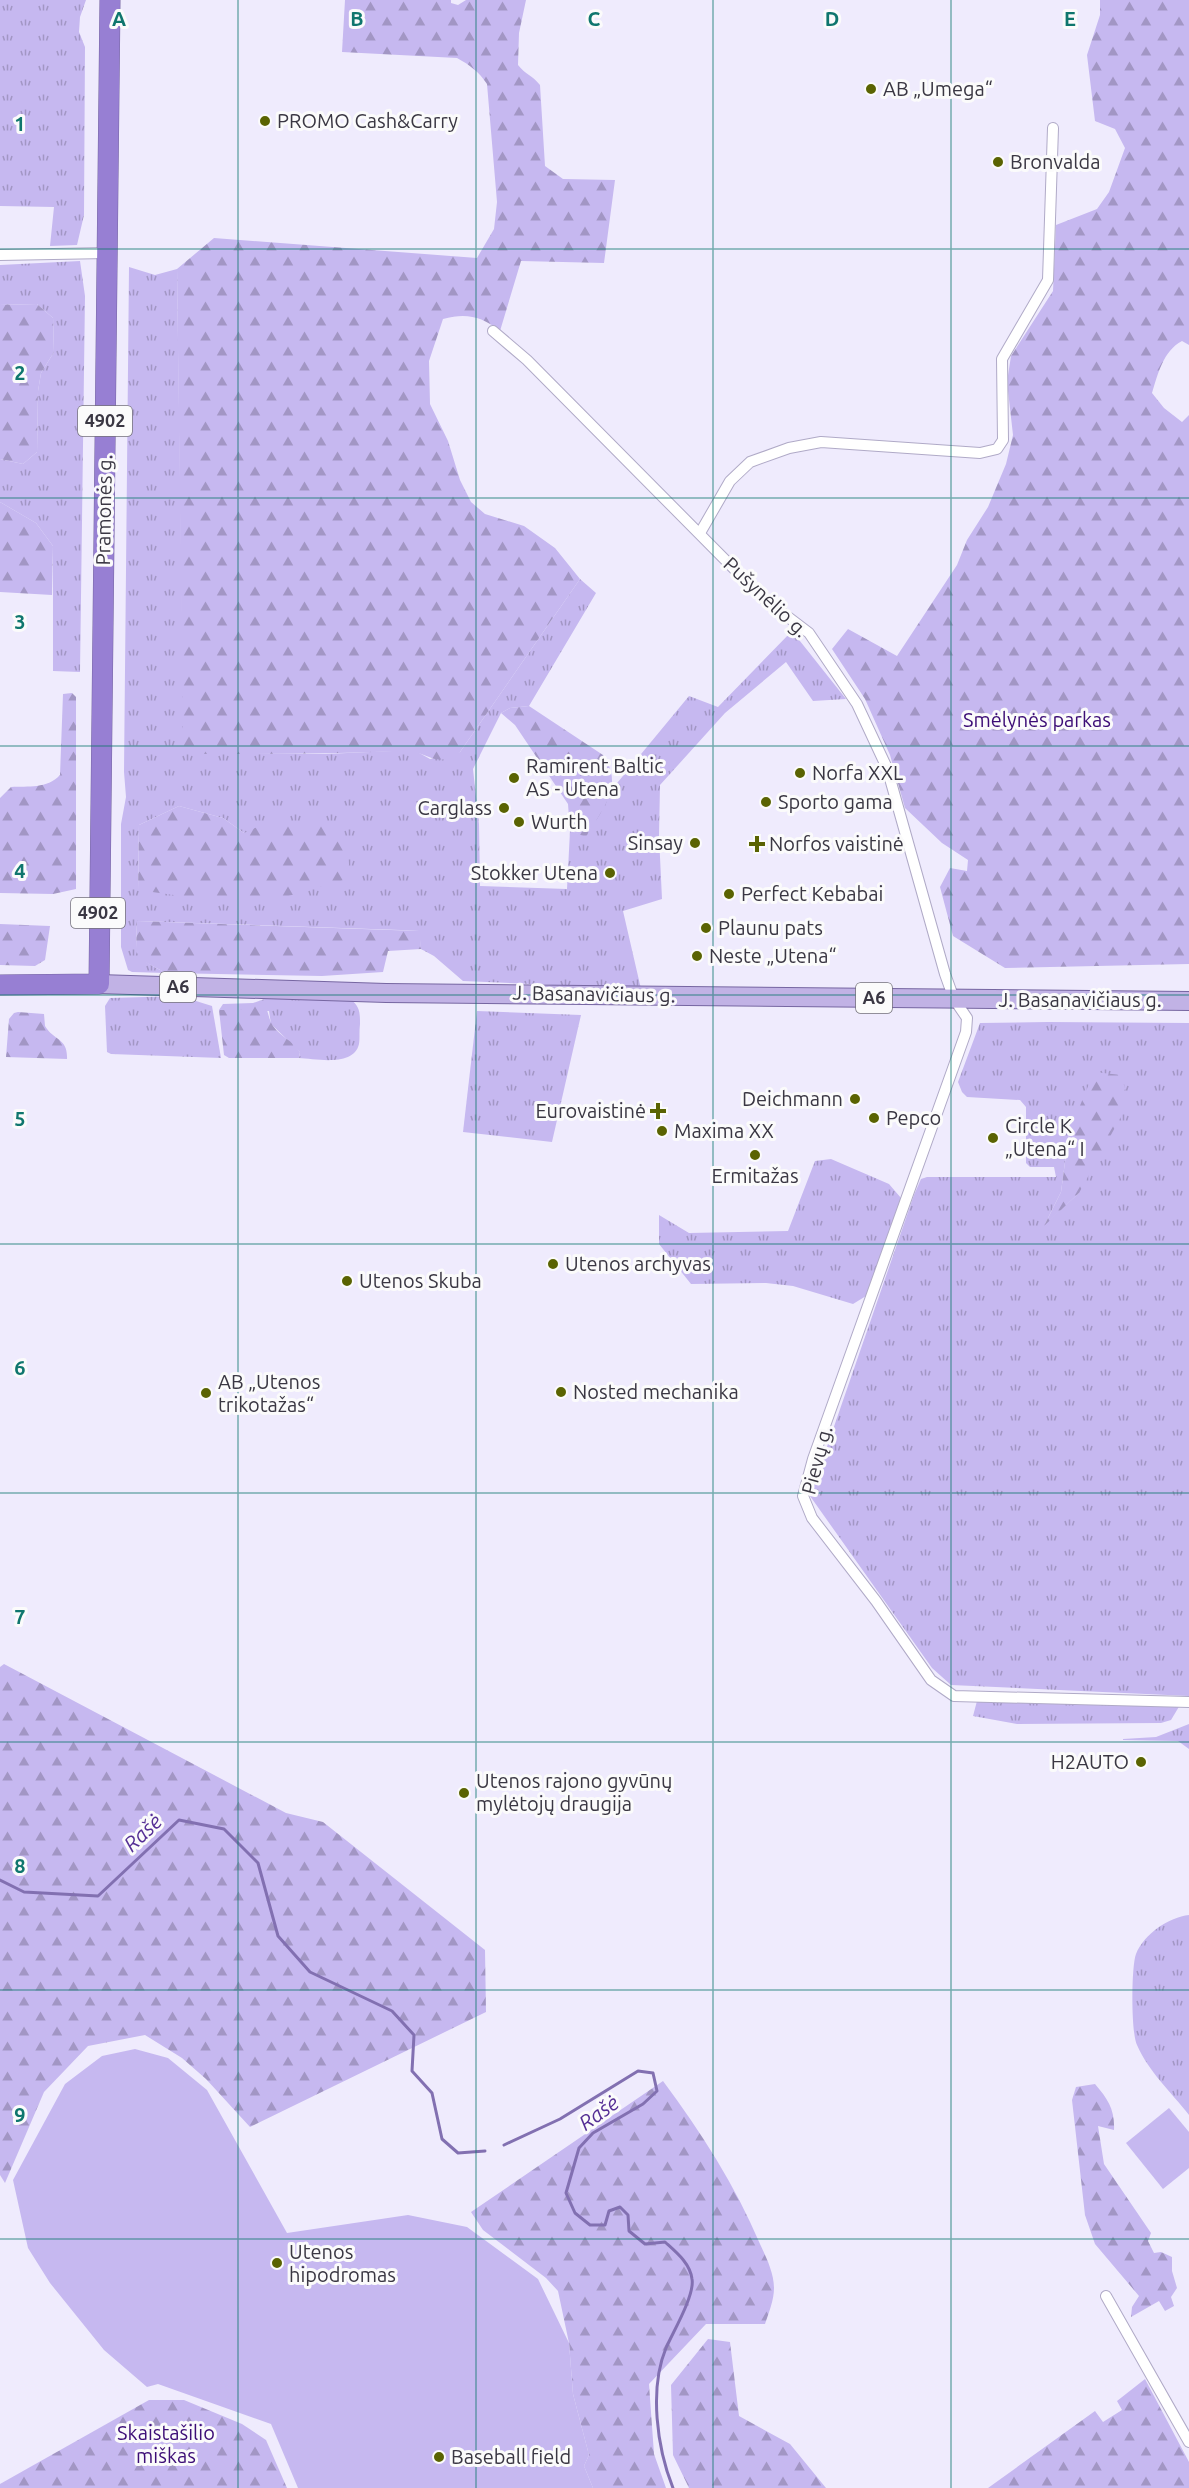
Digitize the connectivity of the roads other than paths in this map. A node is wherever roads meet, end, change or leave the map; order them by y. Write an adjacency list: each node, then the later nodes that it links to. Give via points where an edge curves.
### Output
1 (110, 0): 3 (highway, Pramonės g. / 4902)
2 (1053, 128): 6 (street, via 1048,280 1002,359 1003,440 997,449 980,453 820,442 789,448 750,462 730,481)
3 (107, 253): 4 (street); 7 (highway, Pramonės g. / 4902)
4 (0, 255)
5 (493, 331): 6 (street, Pušynėlio g.)
6 (700, 533): 9 (street, Pušynėlio g., via 763,598 808,633 857,704 887,768)
7 (99, 984): 8 (highway, J. Basanavičiaus g. / A6); 9 (main road, J. Basanavičiaus g. / A6, via 258,990)
8 (0, 985)
9 (954, 999): 10 (main road, J. Basanavičiaus g. / A6); 11 (street, Pievų g., via 967,1018 966,1032 803,1496 812,1518 931,1680 954,1696)
10 (1189, 1001)
11 (1189, 1702)
12 (1106, 2296): 13 (street)
13 (1189, 2442)

